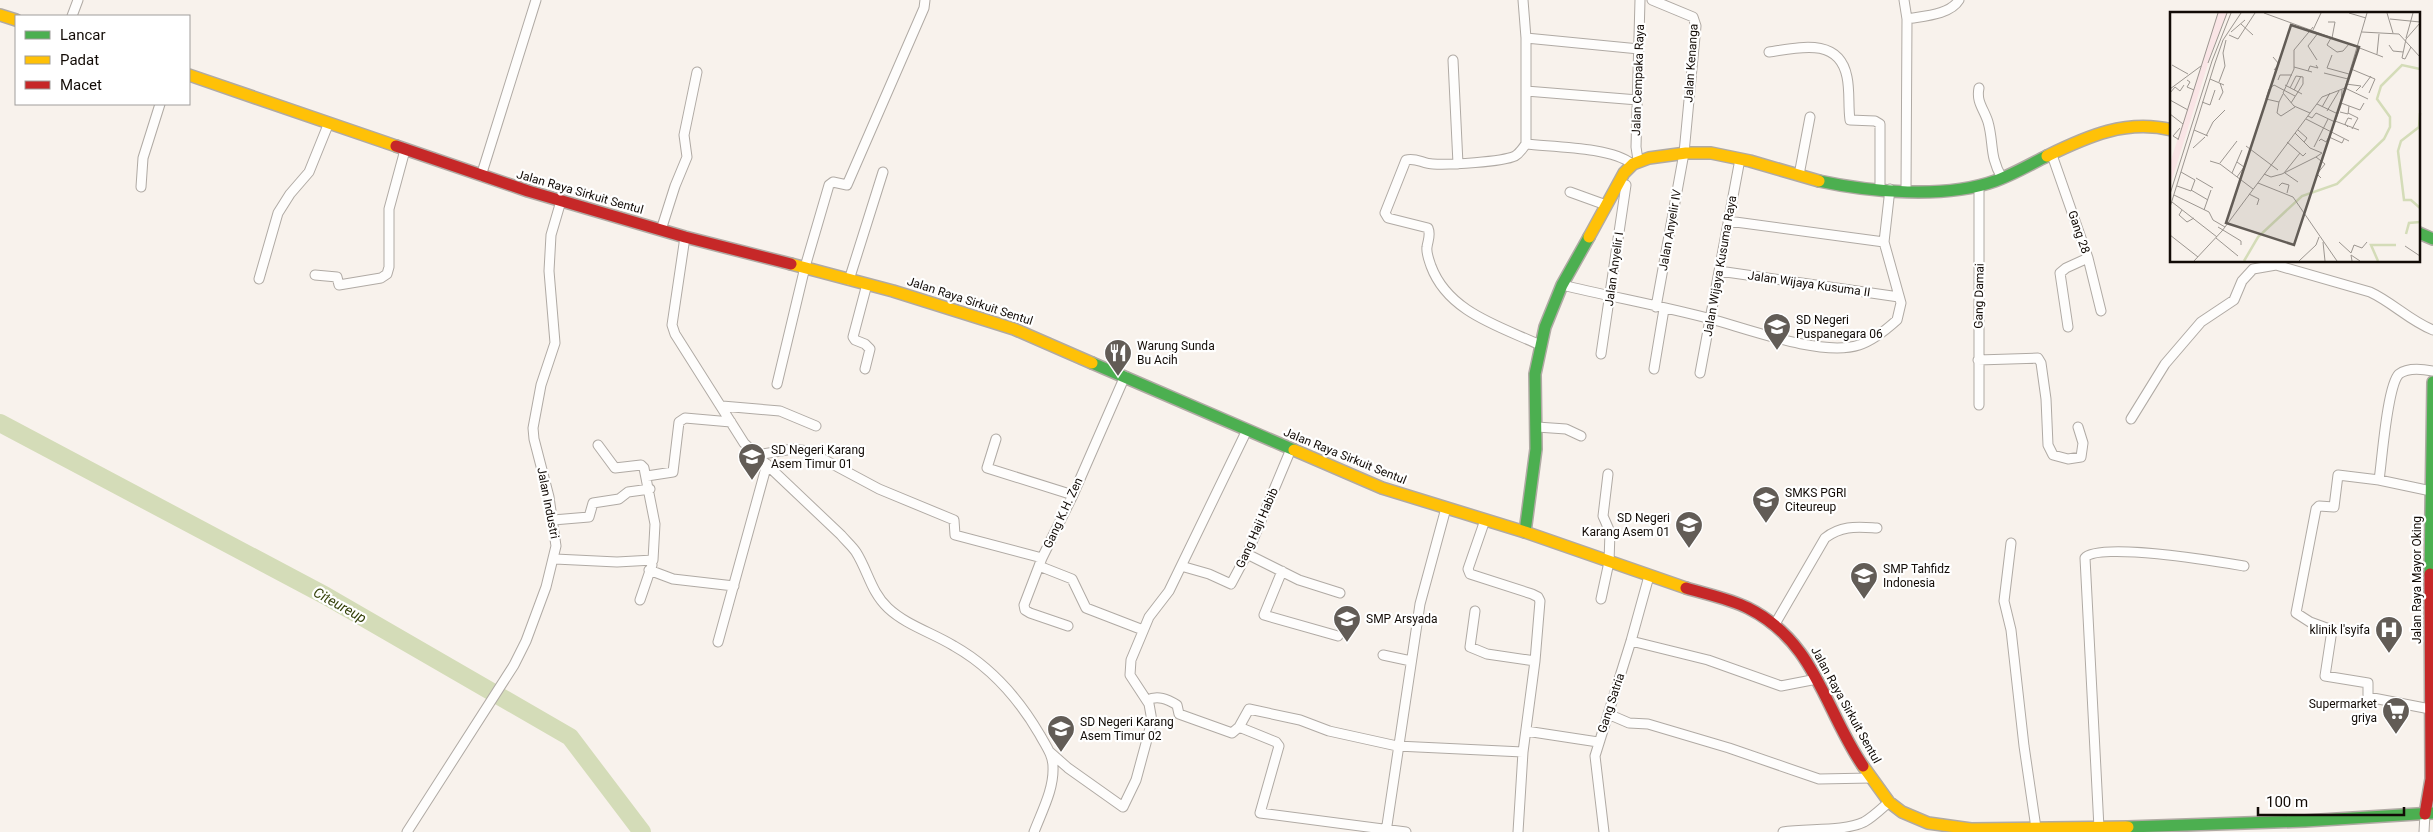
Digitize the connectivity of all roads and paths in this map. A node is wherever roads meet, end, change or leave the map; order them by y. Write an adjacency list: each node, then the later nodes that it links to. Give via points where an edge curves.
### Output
1 (78, 0): 10 (street)
2 (536, 0): 35 (street)
3 (925, 0): 53 (street, via 847,185 833,182 829,185)
4 (1523, 0): 13 (street)
5 (1640, 0): 14 (street, Jalan Cempaka Raya)
6 (1652, 0): 28 (street, Jalan Kenanga, via 1689,14 1696,23)
7 (1904, 0): 11 (street)
8 (1959, 0): 11 (street, via 1949,10)
9 (0, 15): 12 (main road)
10 (72, 15)
11 (1907, 19): 41 (street)
12 (15, 20)
13 (1526, 38): 14 (street); 20 (street)
14 (1639, 49): 21 (street, Jalan Cempaka Raya)
15 (1768, 52): 40 (street, via 1816,46 1826,50 1840,63 1847,78 1850,120 1880,124)
16 (1453, 60): 32 (street)
17 (697, 72): 46 (street, via 684,135 687,157)
18 (190, 75): 24 (main road, Jalan Raya Sirkuit Sentul)
19 (1979, 88): 36 (street, via 1977,98 1988,122 1992,156)
20 (1526, 91): 21 (street); 26 (street)
21 (1638, 100): 31 (street, Jalan Cempaka Raya)
22 (160, 105): 38 (street, via 143,158)
23 (1810, 117): 34 (street)
24 (328, 125): 27 (main road, Jalan Raya Sirkuit Sentul); 56 (street, via 309,172 278,213)
25 (2170, 130): 29 (main road, via 2123,127)
26 (1526, 144): 31 (street, via 1604,152); 32 (street, via 1512,157)
27 (405, 150): 35 (main road, Jalan Raya Sirkuit Sentul); 55 (street, via 388,209 387,274 381,278 339,285 338,278)
28 (1684, 154): 30 (main road, via 1716,153); 31 (main road); 62 (street, Jalan Anyelir IV)
29 (2052, 155): 36 (main road); 51 (street, Gang 28)
30 (1740, 159): 34 (main road); 45 (street, Jalan Wijaya Kusuma Raya)
31 (1635, 162): 44 (main road)
32 (1458, 164): 67 (street, via 1406,160 1386,216 1428,228 1427,254 1434,275 1455,302 1482,319)
33 (883, 172): 57 (street)
34 (1799, 175): 40 (main road, via 1848,186)
35 (481, 176): 43 (main road, Jalan Raya Sirkuit Sentul)
36 (2002, 178): 39 (main road)
37 (1626, 185): 60 (street, Jalan Anyelir I)
38 (141, 186)
39 (1979, 186): 41 (main road, via 1947,190); 69 (street, Gang Damai)
40 (1885, 189): 41 (main road); 50 (street)
41 (1906, 189)
42 (1570, 192): 44 (street)
43 (560, 201): 46 (main road, Jalan Raya Sirkuit Sentul); 99 (street, Jalan Industri, via 551,235 549,271 556,343 541,385 533,428)
44 (1606, 205): 59 (main road)
45 (1728, 221): 50 (street); 54 (street, Jalan Wijaya Kusuma Raya)
46 (662, 230): 48 (main road, Jalan Raya Sirkuit Sentul)
47 (2420, 233): 49 (main road)
48 (685, 237): 53 (main road, Jalan Raya Sirkuit Sentul); 78 (street, via 673,329)
49 (2433, 239)
50 (1884, 242): 61 (street)
51 (2088, 258): 63 (street, Gang 28); 65 (street, via 2060,273)
52 (2271, 264): 66 (street, via 2370,292); 79 (street, via 2248,272 2234,300 2210,315 2192,332 2165,364)
53 (805, 267): 57 (main road, Jalan Raya Sirkuit Sentul); 76 (street)
54 (1719, 271): 61 (street, Jalan Wijaya Kusuma II); 64 (street, Jalan Wijaya Kusuma Raya)
55 (316, 275)
56 (259, 280)
57 (849, 280): 58 (main road, Jalan Raya Sirkuit Sentul)
58 (867, 284): 70 (street, via 853,337 870,349); 74 (main road, Jalan Raya Sirkuit Sentul, via 1014,329)
59 (1562, 286): 60 (street); 67 (main road)
60 (1610, 296): 62 (street); 68 (street, Jalan Anyelir I)
61 (1899, 297): 64 (street, via 1900,313 1891,325 1859,345 1840,348 1754,333)
62 (1660, 308): 64 (street); 71 (street, Jalan Anyelir IV)
63 (2101, 311)
64 (1711, 320): 73 (street, Jalan Wijaya Kusuma Raya)
65 (2068, 327)
66 (2433, 330)
67 (1540, 346): 82 (main road, via 1535,374)
68 (1601, 354)
69 (1978, 360): 77 (street, Gang Damai); 83 (street, via 2038,358 2046,399 2048,445 2054,455 2068,459 2081,457 2083,443)
70 (865, 369)
71 (1654, 369)
72 (2433, 371): 94 (street, via 2416,369 2402,373 2397,379 2388,412)
73 (1700, 373)
74 (1125, 376): 84 (main road, Jalan Raya Sirkuit Sentul); 96 (street, Gang K.H. Zen)
75 (2433, 382): 90 (main road, Jalan Raya Mayor Oking)
76 (777, 384)
77 (1979, 405)
78 (722, 406): 80 (street); 81 (street, via 780,411)
79 (2131, 419)
80 (731, 422): 89 (street, via 740,438); 93 (street, via 681,420 673,472)
81 (816, 426)
82 (1537, 427): 85 (street, via 1566,429); 102 (main road)
83 (2078, 427)
84 (1247, 430): 88 (main road, Jalan Raya Sirkuit Sentul); 109 (street)
85 (1580, 436)
86 (996, 439): 96 (street, via 987,468)
87 (598, 445): 93 (street, via 615,468 641,465)
88 (1291, 450): 98 (main road, Jalan Raya Sirkuit Sentul, via 1382,488); 104 (street, Gang Haji Habib)
89 (757, 455): 91 (street); 107 (street, via 794,449 808,451 879,489 954,520 955,535)
90 (2432, 455): 97 (main road, Jalan Raya Mayor Oking)
91 (767, 464): 114 (street); 136 (street, via 841,535 856,553 870,584 888,608 983,665 1020,706)
92 (1608, 474): 108 (street, via 1603,516 1610,532)
93 (647, 476): 95 (street)
94 (2379, 480): 97 (street); 130 (street, via 2338,475 2334,507 2316,507 2296,613 2332,630 2325,676 2368,683 2368,697)
95 (650, 489): 99 (street, via 593,503 589,517); 106 (street, via 656,524)
96 (1073, 495): 107 (street, Gang K.H. Zen)
97 (2432, 497): 130 (main road, Jalan Raya Mayor Oking)
98 (1446, 508): 100 (main road, Jalan Raya Sirkuit Sentul); 126 (street, via 1420,604)
99 (553, 520): 105 (street, Jalan Industri)
100 (1485, 520): 102 (main road, Jalan Raya Sirkuit Sentul); 127 (street, via 1468,569 1470,574 1538,596)
101 (1877, 528): 119 (street, via 1848,527 1825,538)
102 (1525, 532): 108 (main road, Jalan Raya Sirkuit Sentul)
103 (2010, 543): 145 (street, via 2004,601 2011,630)
104 (1247, 554): 109 (street, Gang Haji Habib, via 1231,584); 112 (street)
105 (555, 559): 106 (street); 151 (street, Jalan Industri, via 529,634 514,665)
106 (654, 560): 111 (street)
107 (1041, 562): 120 (street, Gang K.H. Zen, via 1024,608); 121 (street, via 1072,579 1086,608)
108 (1609, 562): 113 (main road, Jalan Raya Sirkuit Sentul); 116 (street)
109 (1181, 566): 121 (street, via 1170,590 1151,612)
110 (2244, 566): 146 (street, via 2136,552 2092,553 2084,558)
111 (650, 570): 114 (street, via 673,579); 117 (street)
112 (1282, 571): 115 (street); 122 (street, via 1264,615)
113 (1649, 576): 119 (main road, Jalan Raya Sirkuit Sentul, via 1733,602); 123 (street, Gang Satria)
114 (734, 586): 124 (street)
115 (1340, 593)
116 (1601, 599)
117 (640, 600)
118 (1475, 611): 127 (street, via 1470,647 1487,654)
119 (1775, 624): 128 (main road, Jalan Raya Sirkuit Sentul, via 1792,640)
120 (1068, 626)
121 (1143, 630): 129 (street, via 1129,669 1132,679)
122 (1338, 636)
123 (1632, 641): 128 (street, via 1708,660 1781,686); 131 (street, Gang Satria)
124 (718, 642)
125 (1383, 655): 126 (street)
126 (1411, 661): 135 (street)
127 (1535, 661): 133 (street)
128 (1817, 679): 138 (main road, Jalan Raya Sirkuit Sentul)
129 (1148, 700): 132 (street, via 1157,697 1167,699 1177,705 1179,714 1218,730 1232,733); 136 (street, via 1151,725 1136,780 1123,807)
130 (2430, 709): 139 (main road, Jalan Raya Mayor Oking)
131 (1608, 714): 134 (street, Gang Satria); 138 (street, via 1629,723 1648,724 1729,748 1819,779)
132 (1239, 727): 135 (street, via 1249,709); 143 (street, via 1279,746 1260,814)
133 (1526, 731): 134 (street); 137 (street)
134 (1598, 742): 155 (street, Gang Satria, via 1595,756)
135 (1397, 746): 137 (street); 149 (street)
136 (1050, 752): 152 (street, via 1052,785)
137 (1523, 752): 154 (street)
138 (1870, 778): 140 (main road, Jalan Raya Sirkuit Sentul)
139 (2432, 780): 141 (main road, Jalan Raya Mayor Oking)
140 (1889, 802): 144 (main road, Jalan Raya Sirkuit Sentul); 150 (street, via 1864,822)
141 (2429, 813): 142 (main road, Jalan Raya Sirkuit Sentul); 157 (street)
142 (2285, 827): 148 (main road, Jalan Raya Sirkuit Sentul)
143 (1326, 828): 149 (street)
144 (1928, 828): 147 (main road, Jalan Raya Sirkuit Sentul)
145 (2036, 828): 146 (main road, Jalan Raya Sirkuit Sentul); 147 (main road, Jalan Raya Sirkuit Sentul)
146 (2099, 828): 148 (main road, Jalan Raya Sirkuit Sentul)
147 (1971, 830)
148 (2160, 830)
149 (1386, 831): 153 (street)
150 (1826, 831): 156 (street, via 1806,828)
151 (407, 832)
152 (1034, 832)
153 (1406, 832)
154 (1518, 832)
155 (1604, 832)
156 (1782, 832)
157 (2424, 832)

